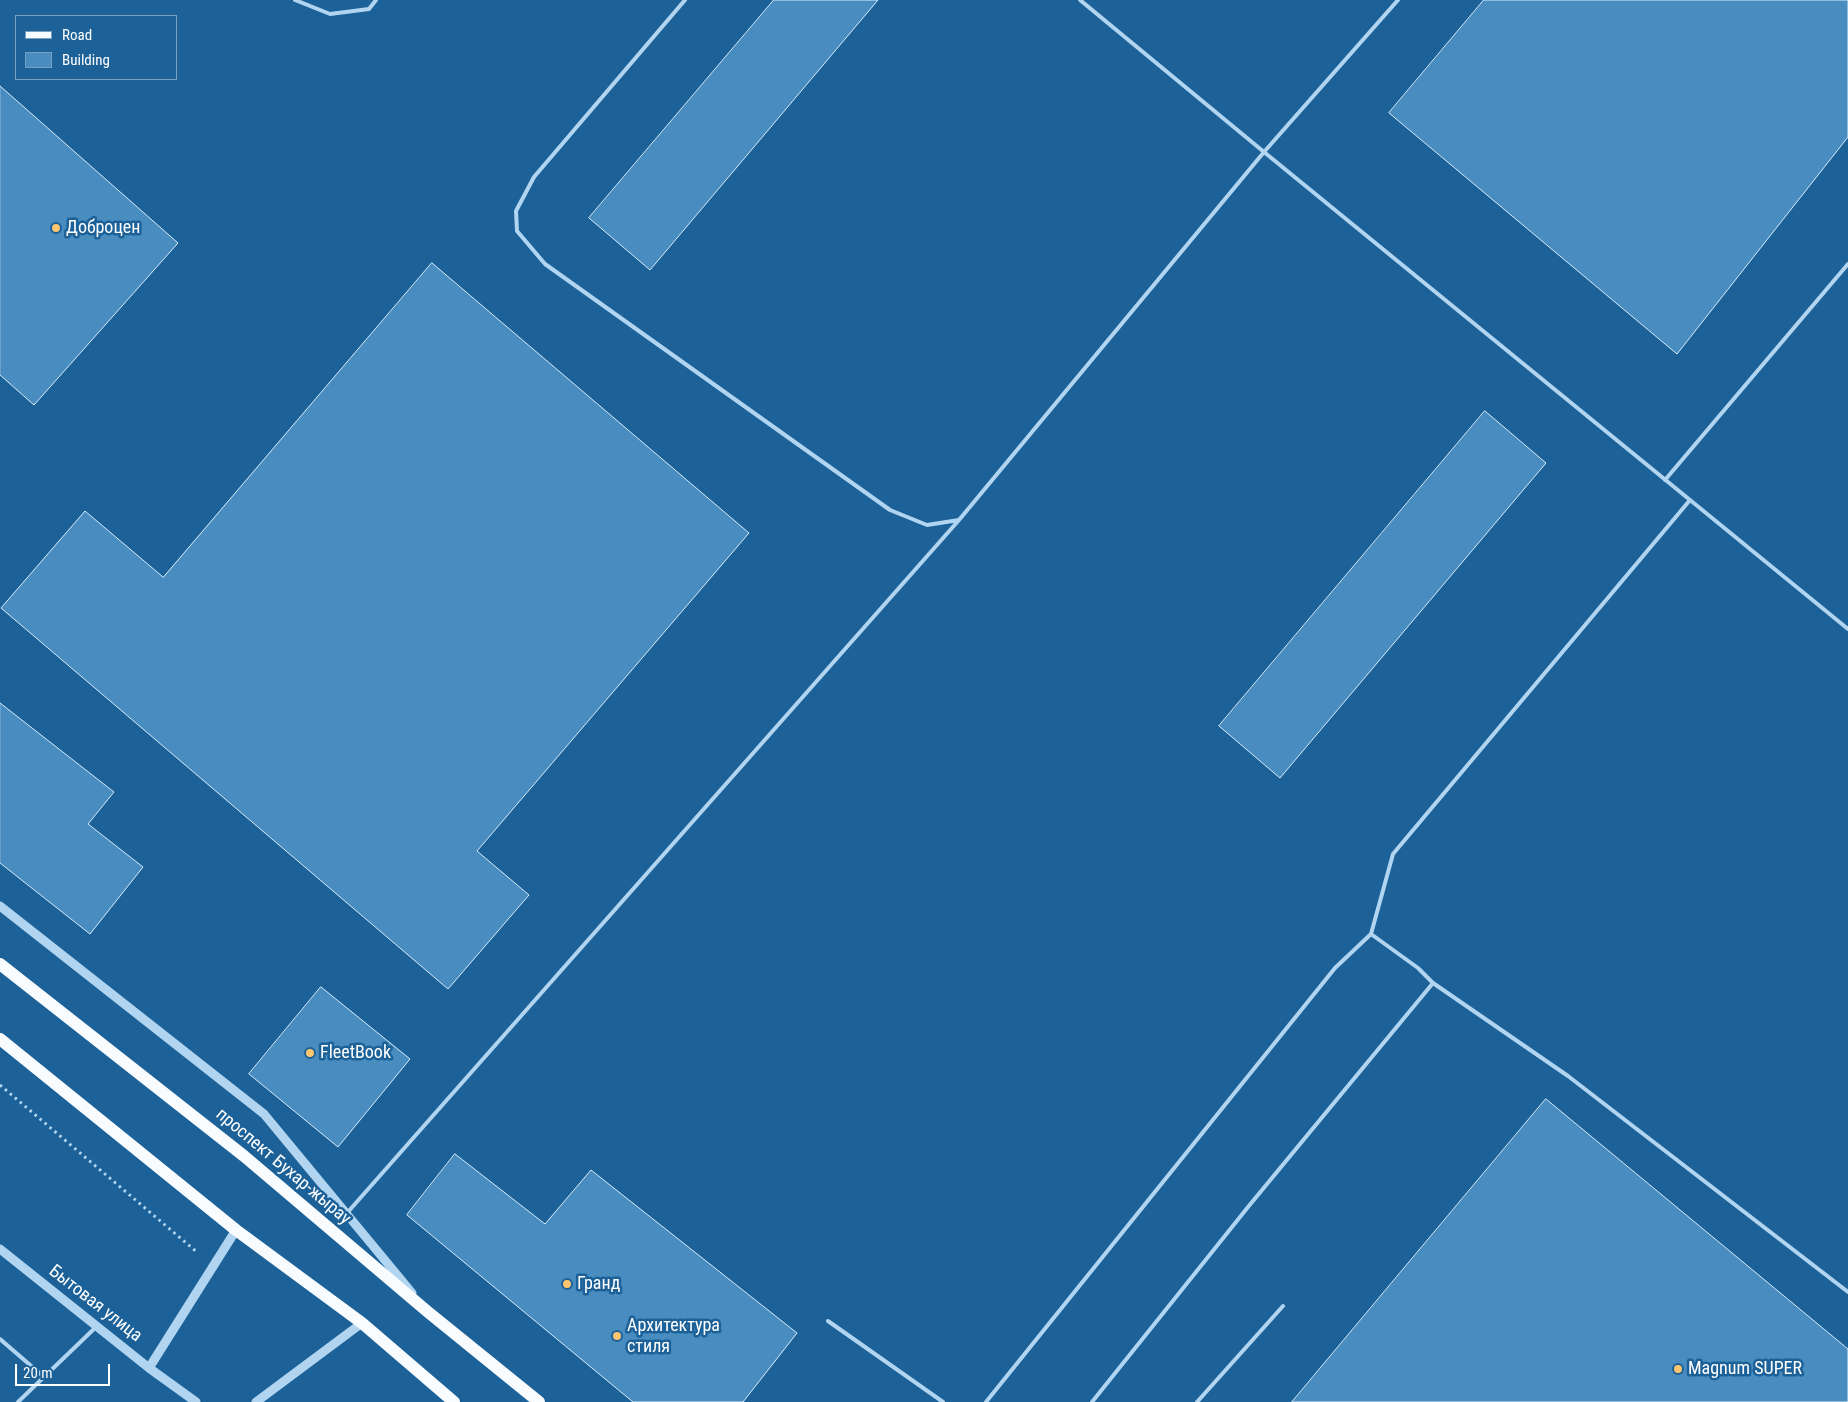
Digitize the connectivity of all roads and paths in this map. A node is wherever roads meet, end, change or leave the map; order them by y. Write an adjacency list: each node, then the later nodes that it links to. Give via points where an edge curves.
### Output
1 (295, 0): 2 (lane, via 330,14 368,9)
2 (376, 0)
3 (685, 0): 10 (lane, via 534,177 516,211 517,231 545,264 890,510 927,525)
4 (1080, 0): 6 (lane)
5 (1398, 0): 6 (lane)
6 (1264, 152): 8 (lane); 10 (lane)
7 (1848, 264): 8 (lane)
8 (1665, 480): 9 (lane)
9 (1690, 500): 11 (lane); 13 (lane, via 1393,854)
10 (959, 520): 18 (lane)
11 (1848, 629)
12 (0, 906): 18 (street, via 264,1114)
13 (1371, 934): 15 (lane); 37 (lane, via 1335,968)
14 (0, 964): 24 (main road, проспект Бухар-жырау, via 244,1156)
15 (1433, 983): 22 (lane, via 1568,1076); 38 (lane, via 1248,1206)
16 (0, 1039): 19 (main road)
17 (0, 1085): 21 (path)
18 (347, 1213): 24 (street)
19 (236, 1230): 21 (street); 26 (main road)
20 (0, 1249): 27 (street, Бытовая улица)
21 (214, 1266): 29 (street)
22 (1848, 1292)
23 (1283, 1306): 39 (lane)
24 (428, 1312): 35 (main road, проспект Бухар-жырау)
25 (828, 1321): 36 (lane)
26 (362, 1323): 33 (street); 34 (main road)
27 (97, 1326): 29 (street, Бытовая улица); 30 (lane)
28 (0, 1339): 30 (lane)
29 (149, 1368): 32 (street, Бытовая улица)
30 (44, 1377): 31 (lane)
31 (18, 1402)
32 (196, 1402)
33 (256, 1402)
34 (454, 1402)
35 (539, 1402)
36 (943, 1402)
37 (986, 1402)
38 (1092, 1402)
39 (1197, 1402)

